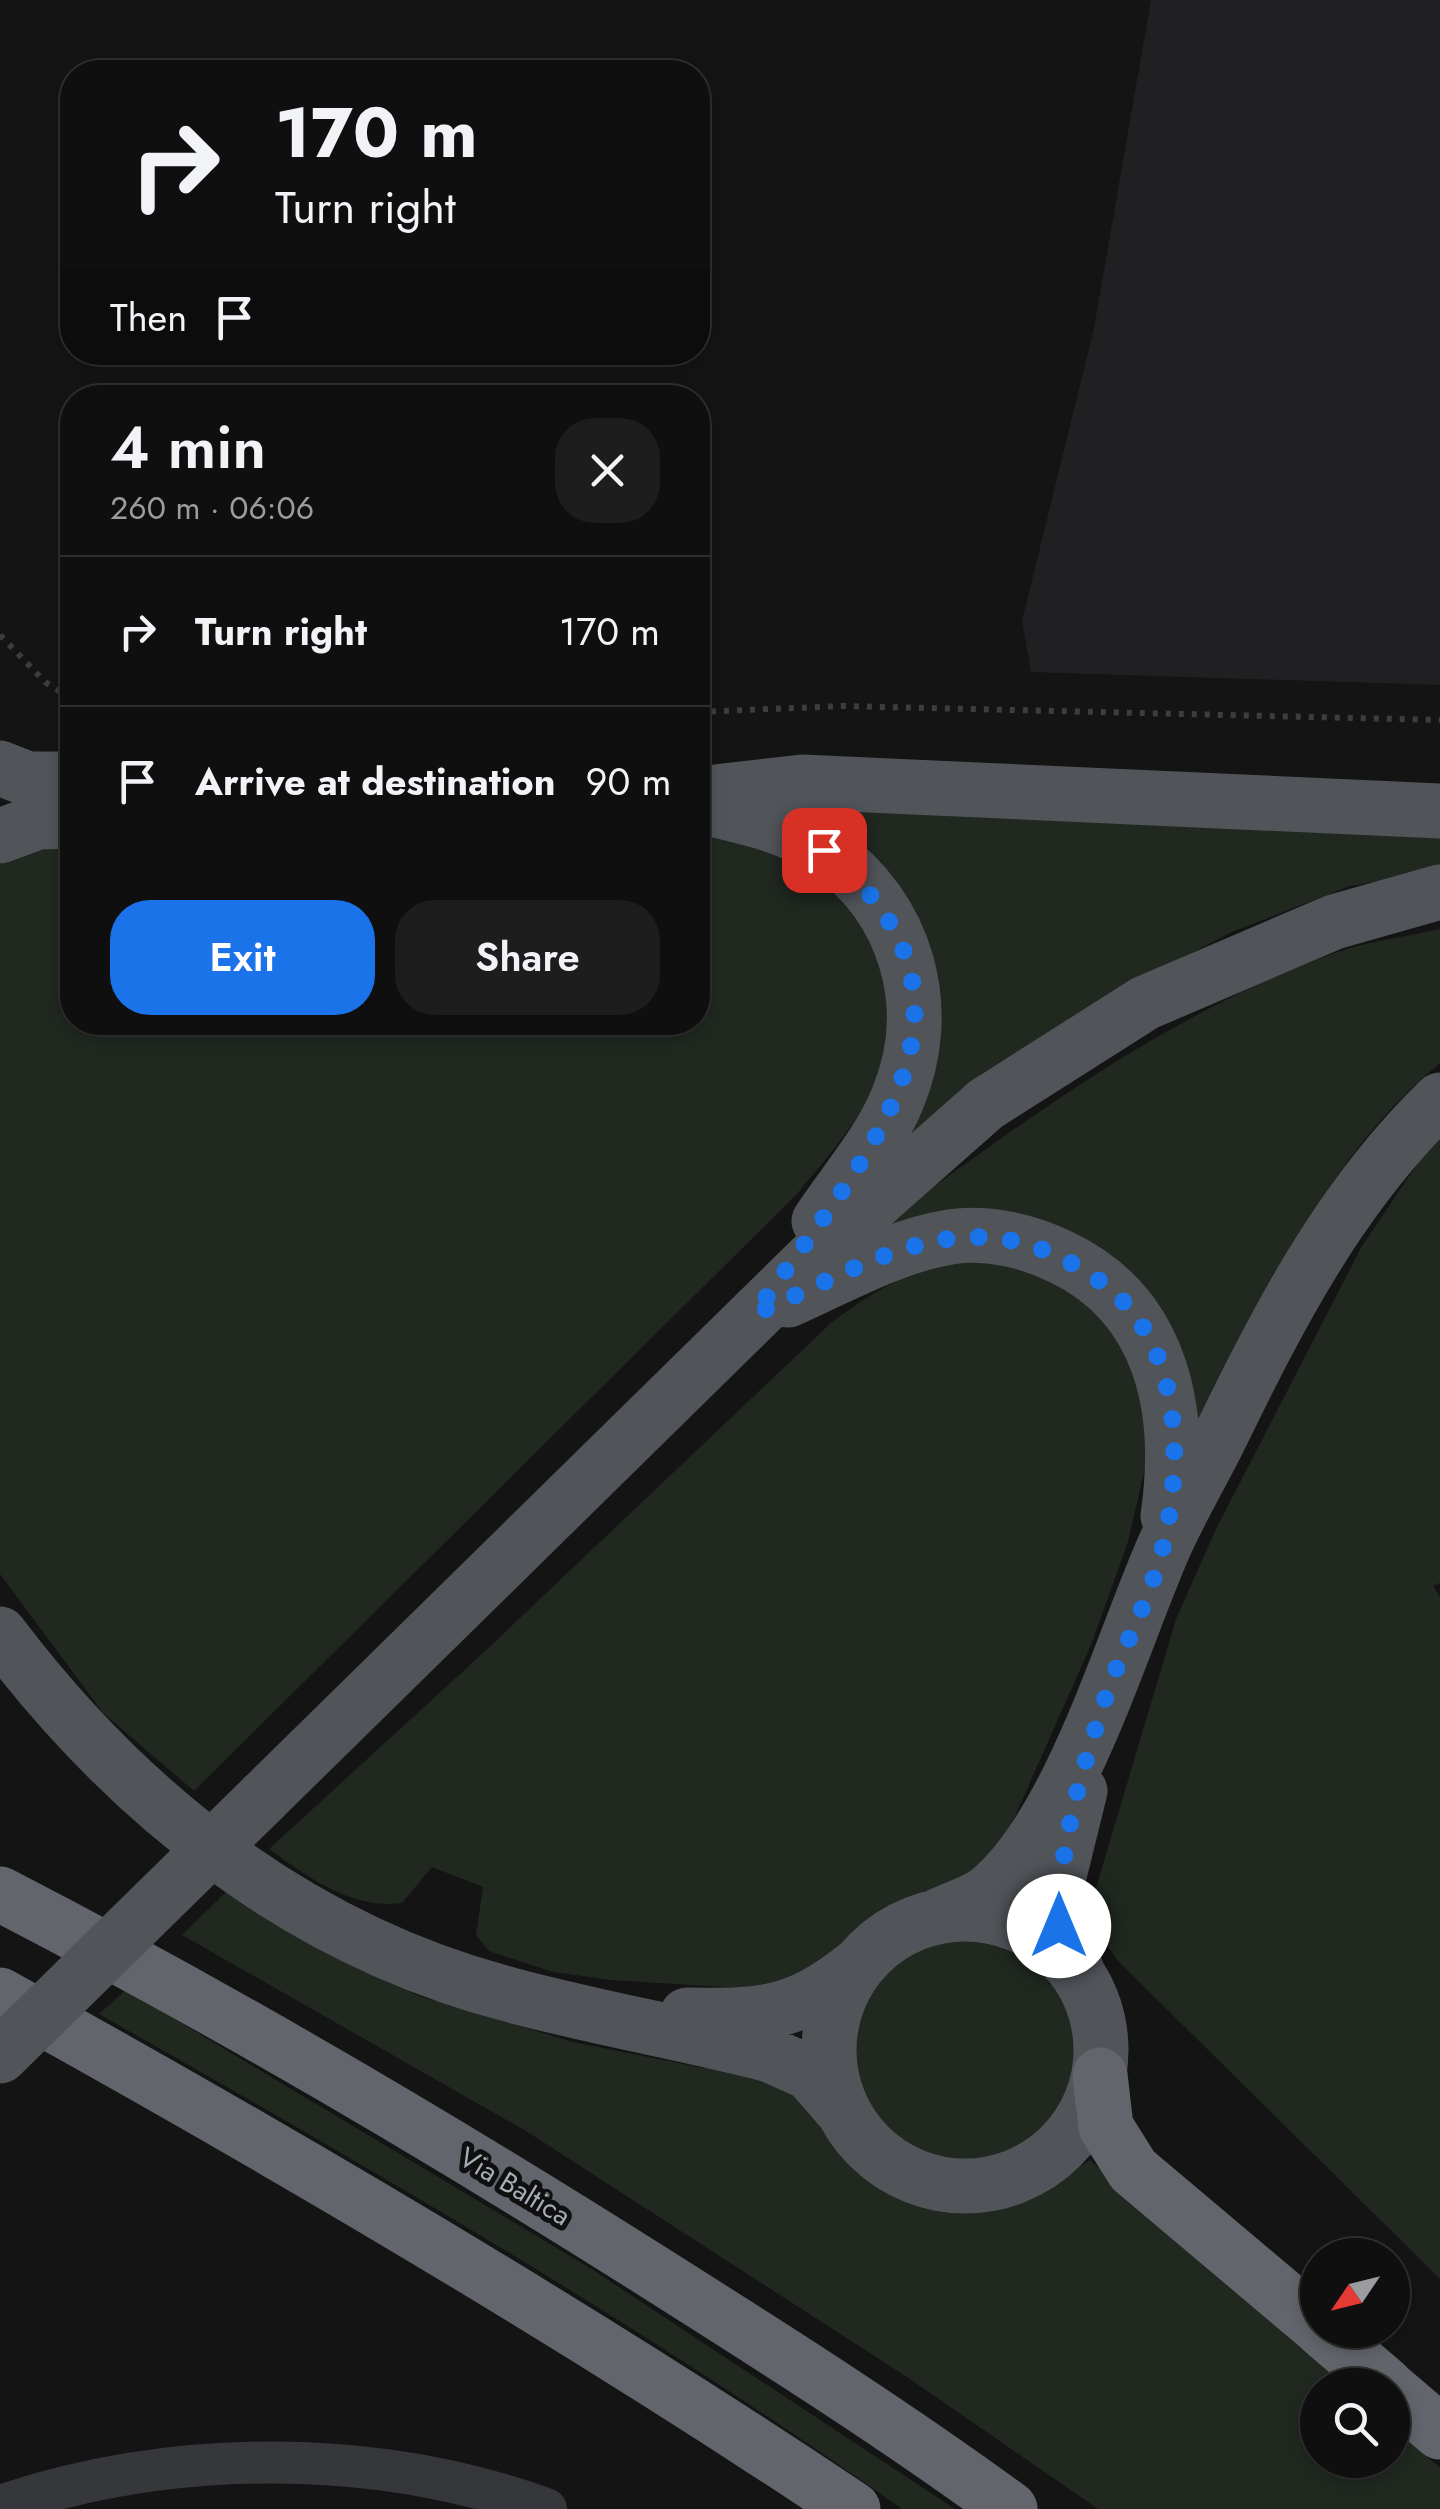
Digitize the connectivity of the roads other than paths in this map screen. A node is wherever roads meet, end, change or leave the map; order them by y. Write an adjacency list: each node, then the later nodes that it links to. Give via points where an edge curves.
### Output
1 (0, 768): 2 (main road, via 28,779)
2 (60, 779)
3 (710, 793): 5 (main road, via 802,782)
4 (710, 809): 10 (main road, via 788,831 858,878 884,908 914,986 915,1026 896,1103)
5 (1440, 811)
6 (60, 821): 7 (main road)
7 (0, 836)
8 (1440, 892): 10 (main road, via 1334,922 1239,959 1145,1003 1064,1052 986,1104 892,1183)
9 (1440, 1100): 11 (main road, via 1347,1204 1301,1276)
10 (755, 1314): 11 (main road, via 916,1244 955,1236 999,1237 1076,1264 1139,1320 1159,1356 1174,1437); 20 (main road, bridge)
11 (1163, 1549): 13 (main road)
12 (0, 1634): 19 (main road, via 82,1735 220,1859 292,1904 422,1966)
13 (1106, 1696): 15 (main road, via 1040,1828 1016,1861 987,1893); 17 (main road, via 1058,1880 1059,1926)
14 (0, 1894): 31 (highway, Via Baltica, via 346,2084 551,2207)
15 (940, 1915): 16 (main road, via 880,1942); 17 (main road, via 979,1914 1017,1923)
16 (857, 1966): 19 (main road, via 818,1997 776,2010 732,2016); 22 (main road, via 838,1999 829,2036 830,2075)
17 (1077, 1971): 21 (main road, via 1102,2038)
18 (0, 1995): 30 (highway, via 355,2194)
19 (584, 2012): 22 (main road, via 770,2054 810,2073)
20 (0, 2056)
21 (1100, 2075): 22 (main road, via 1086,2115 1060,2148 1026,2173 984,2186 942,2185 902,2172 868,2146); 23 (highway, via 1106,2128 1133,2170)
22 (843, 2111)
23 (1300, 2311)
24 (1343, 2348): 25 (highway)
25 (1366, 2368)
26 (1410, 2406): 27 (highway)
27 (1440, 2432)
28 (0, 2506): 29 (street, via 152,2471 303,2463 458,2483)
29 (546, 2509)
30 (853, 2509)
31 (1010, 2509)

